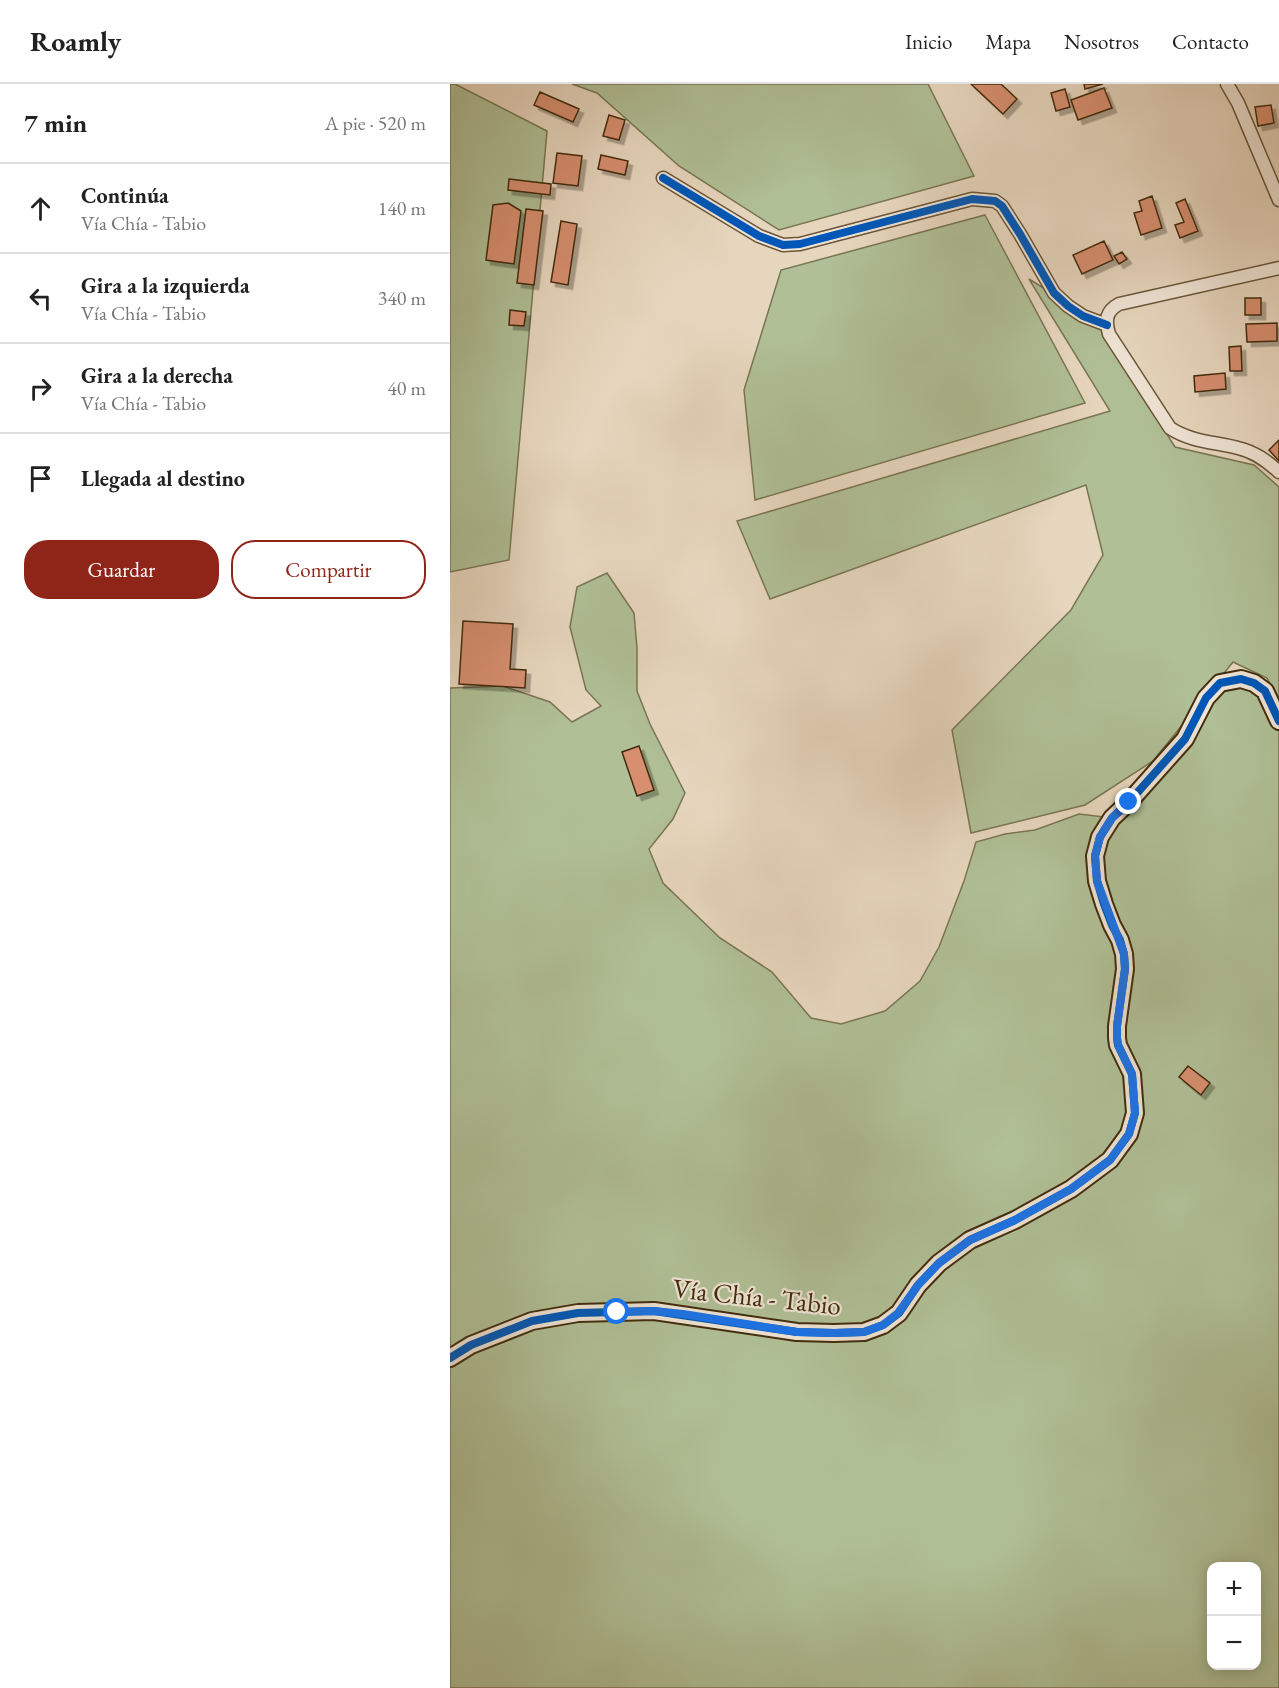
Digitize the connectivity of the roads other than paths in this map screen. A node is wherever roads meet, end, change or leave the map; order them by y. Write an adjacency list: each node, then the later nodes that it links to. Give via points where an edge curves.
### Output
1 (1227, 84): 3 (street)
2 (663, 178): 5 (street, via 759,236 783,245 800,244 972,199 995,201 1020,234 1054,293 1083,316)
3 (1279, 200)
4 (1279, 268): 5 (street, via 1119,303 1107,315)
5 (1107, 324): 6 (street, via 1109,334 1170,428 1180,435 1249,451)
6 (1279, 472)
7 (1279, 721): 8 (street, Vía Chía - Tabio, via 1265,691 1254,683 1241,679 1220,683 1206,698 1185,740 1112,818 1100,837 1095,856 1097,881 1124,954 1117,1038 1132,1074 1135,1113 1129,1134 1110,1160 1071,1189 970,1240 939,1263 898,1313 883,1325 864,1332 797,1332 654,1311 578,1313 532,1321)
8 (450, 1358)

